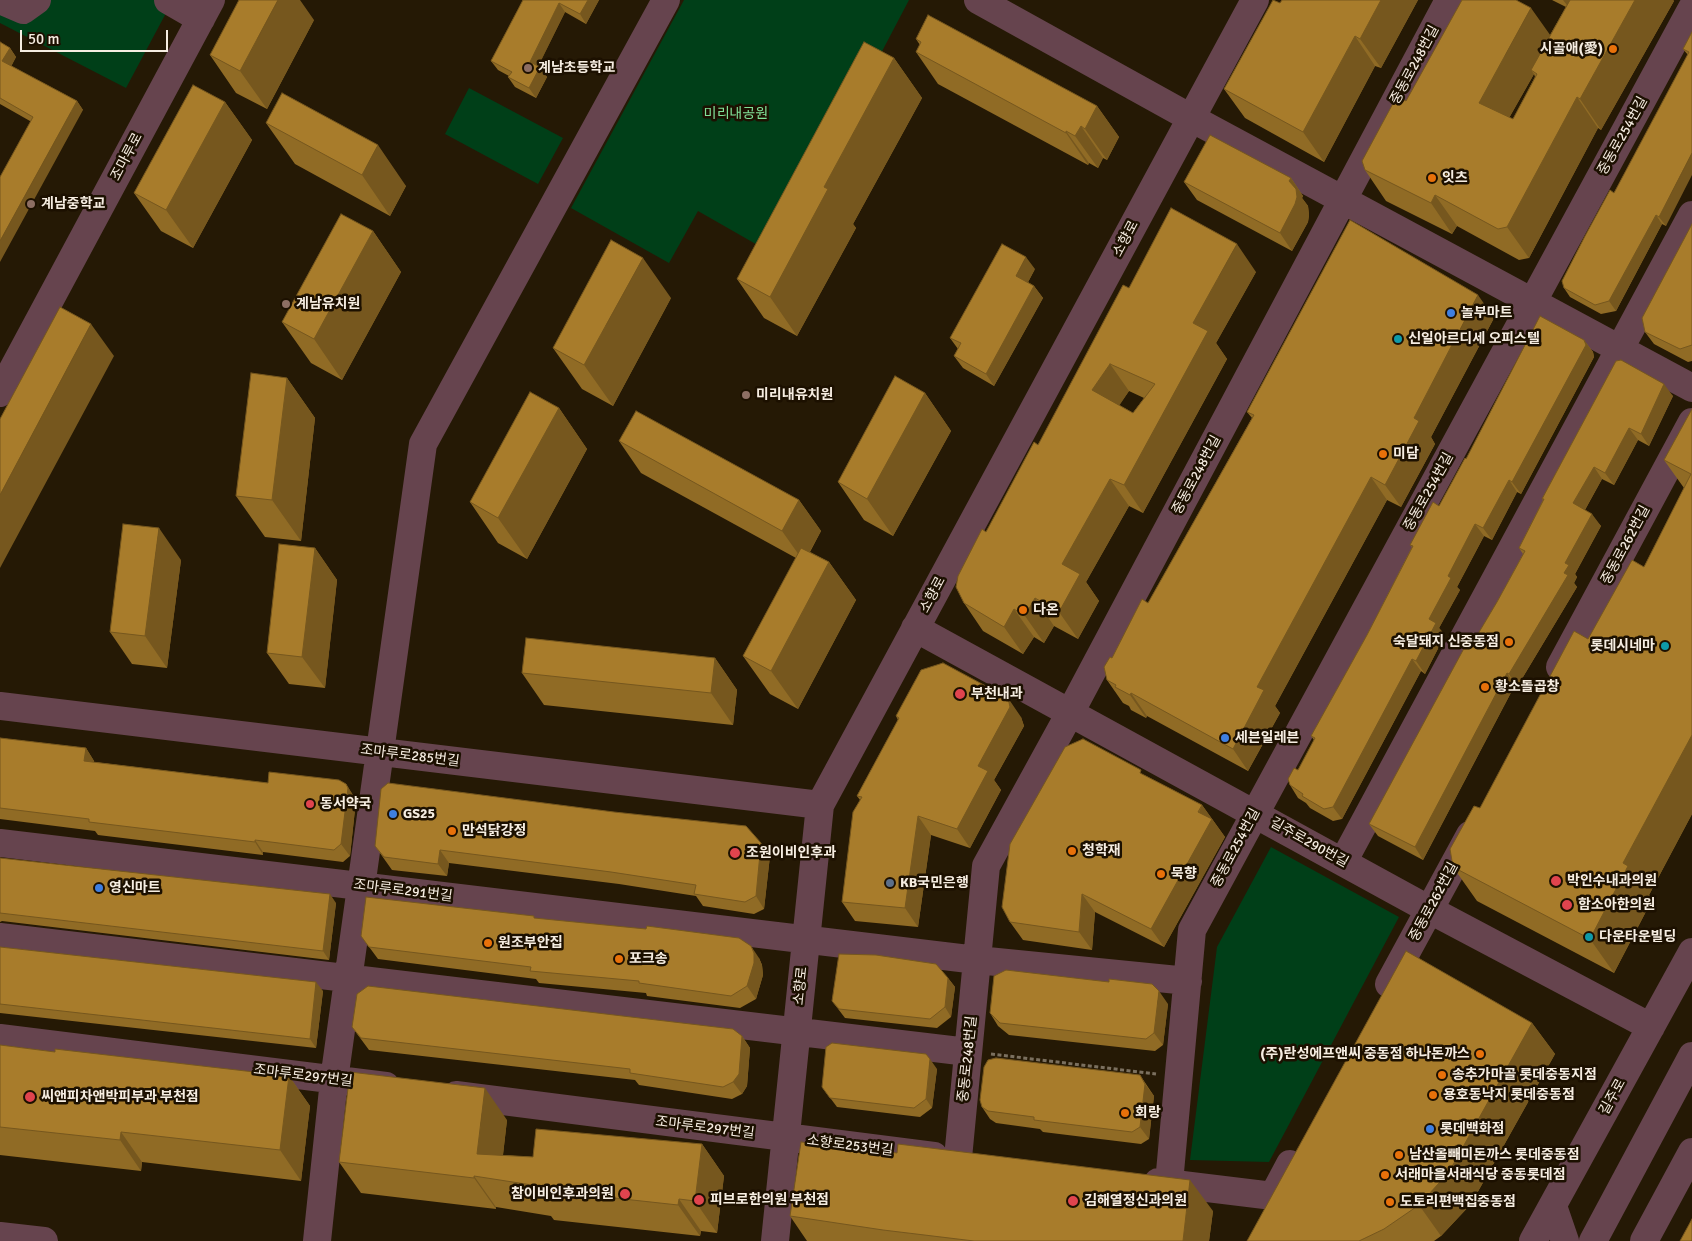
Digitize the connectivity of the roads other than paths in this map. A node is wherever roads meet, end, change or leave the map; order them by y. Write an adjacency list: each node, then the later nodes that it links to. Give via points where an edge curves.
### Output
1 (0, 0): 2 (street, via 23,10)
2 (37, 0)
3 (168, 0): 9 (street)
4 (666, 0): 22 (street, via 422,444)
5 (978, 0): 10 (street)
6 (1254, 0): 10 (street, 소향로)
7 (1449, 0): 11 (street, 중동로248번길)
8 (1692, 8): 13 (street, 중동로254번길)
9 (206, 9): 16 (street, 조마루로)
10 (1191, 118): 11 (street); 18 (street, 소향로)
11 (1343, 200): 13 (street); 21 (street, 중동로248번길)
12 (1692, 215): 14 (street)
13 (1532, 302): 14 (street); 24 (street, 중동로254번길)
14 (1620, 350): 15 (street); 27 (street)
15 (1692, 388)
16 (0, 393)
17 (1692, 422): 19 (street, 중동로262번길)
18 (915, 628): 21 (street, 길주로290번길); 23 (street, 소향로)
19 (1547, 692)
20 (0, 706): 22 (street, 조마루로285번길)
21 (1070, 713): 24 (street, 길주로290번길); 33 (street, 중동로248번길, via 986,866)
22 (380, 752): 23 (street, 조마루로285번길); 28 (street)
23 (820, 805): 31 (street, 소향로)
24 (1254, 813): 27 (street, 길주로290번길); 35 (street, 중동로254번길, via 1192,930)
25 (1482, 814): 29 (street, 중동로262번길)
26 (0, 843): 28 (street, 조마루로291번길)
27 (1342, 862): 29 (street, 길주로290번길)
28 (361, 886): 31 (street, 조마루로291번길); 34 (street)
29 (1430, 910): 36 (street, 중동로262번길); 37 (street, 길주로290번길)
30 (0, 937): 34 (street)
31 (806, 938): 33 (street); 38 (street, 소향로)
32 (1692, 952): 37 (street, 길주로)
33 (978, 960): 35 (street); 40 (street, 중동로248번길)
34 (348, 977): 38 (street); 42 (street)
35 (1188, 982): 49 (street, 중동로254번길)
36 (1378, 1005)
37 (1651, 1027): 50 (street, 길주로)
38 (796, 1033): 40 (street); 43 (street, 소향로)
39 (0, 1038): 42 (street, 조마루로297번길)
40 (968, 1052): 46 (street, 중동로248번길)
41 (1692, 1056): 57 (street)
42 (334, 1080): 43 (street, 조마루로297번길); 53 (street)
43 (785, 1138): 46 (street, 소향로253번길); 54 (street, 소향로)
44 (1302, 1144): 49 (street, via 1273,1196)
45 (1692, 1152): 58 (street)
46 (958, 1158): 47 (street, 소향로253번길)
47 (987, 1162)
48 (1130, 1179): 49 (street)
49 (1169, 1184)
50 (1553, 1206): 55 (street, 길주로); 56 (street)
51 (0, 1236): 52 (street)
52 (44, 1241)
53 (317, 1241)
54 (775, 1241)
55 (1533, 1241)
56 (1565, 1241)
57 (1592, 1241)
58 (1644, 1241)

